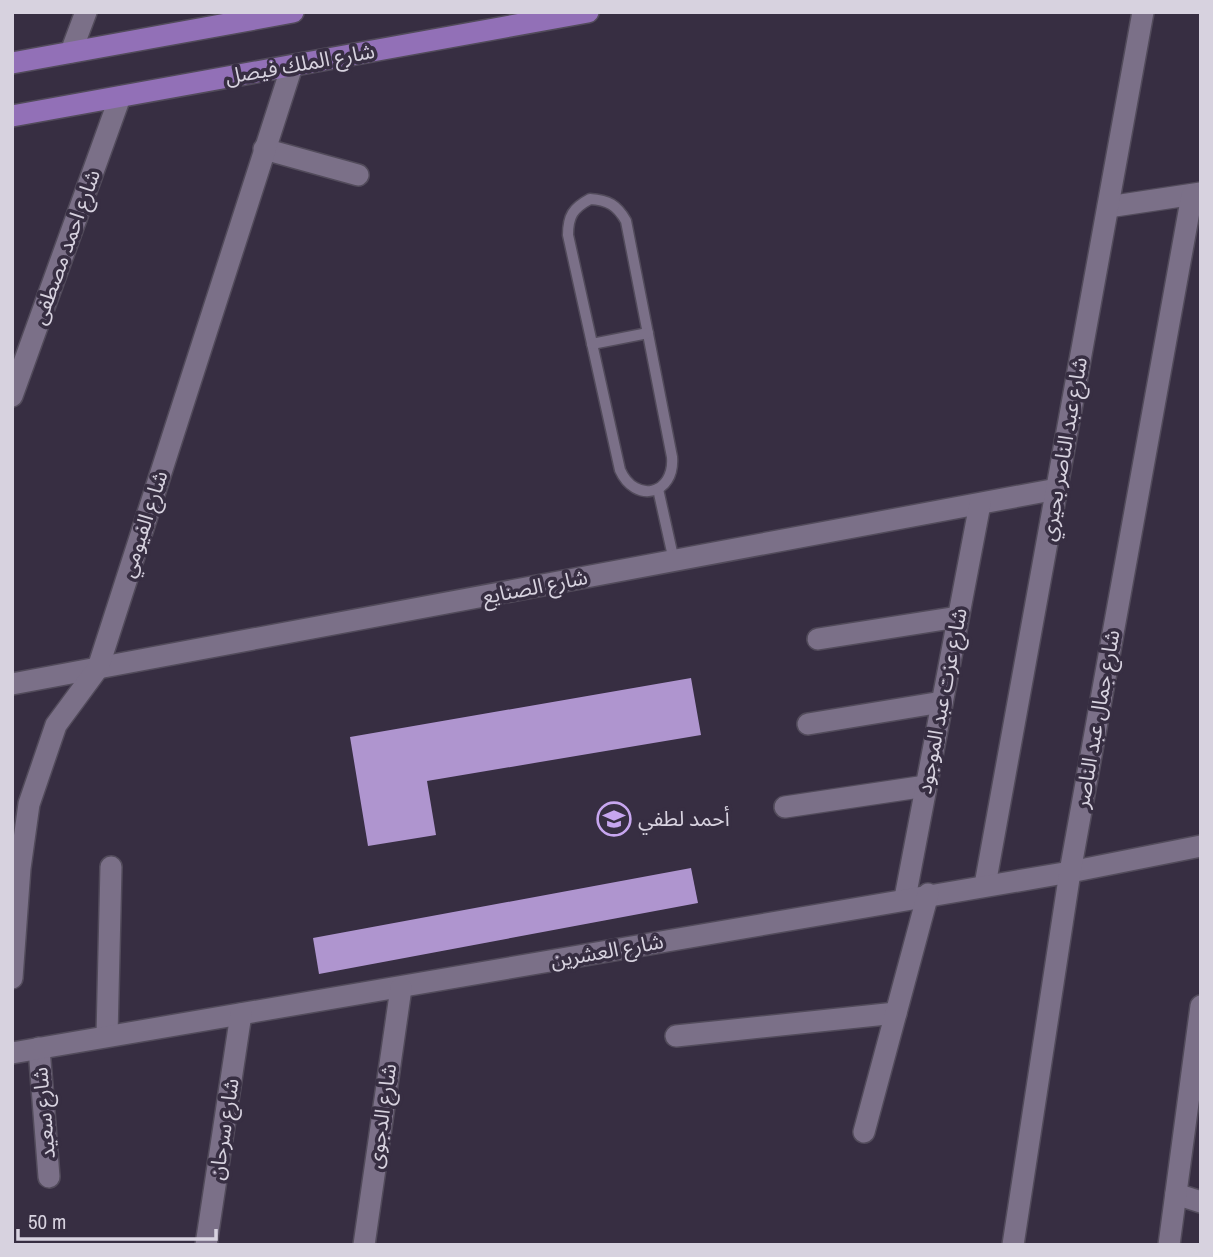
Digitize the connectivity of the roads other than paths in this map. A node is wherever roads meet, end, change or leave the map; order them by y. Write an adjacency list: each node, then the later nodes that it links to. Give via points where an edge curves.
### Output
1 (86, 12): 6 (street)
2 (293, 12): 5 (main road)
3 (588, 12): 8 (main road, شارع الملك فيصل)
4 (1143, 12): 14 (street, شارع عبد الناصر بحيري)
5 (242, 17): 6 (main road)
6 (71, 52): 7 (main road)
7 (12, 63)
8 (292, 66): 9 (main road, شارع الملك فيصل); 11 (street, شارع الفيومي)
9 (120, 97): 10 (main road, شارع الملك فيصل); 17 (street, شارع احمد مصطفى)
10 (12, 116)
11 (264, 149): 12 (street); 24 (street, شارع الفيومي)
12 (358, 174)
13 (1196, 194): 14 (street); 32 (street, شارع جمال عبد الناصر)
14 (1108, 207): 19 (street, شارع عبد الناصر بحيري)
15 (648, 332): 16 (lane); 16 (lane, via 626,221 618,208 605,200 590,199 576,207 568,220 568,235); 18 (lane, via 673,470)
16 (592, 344): 18 (lane, via 625,481 646,492)
17 (12, 396)
18 (658, 489): 21 (lane)
19 (1057, 489): 20 (street, شارع الصنايع); 33 (street, شارع عبد الناصر بحيري)
20 (980, 504): 21 (street, شارع الصنايع); 22 (street, شارع عزت عبد الموجود)
21 (674, 561): 24 (street, شارع الصنايع)
22 (958, 617): 23 (street); 26 (street, شارع عزت عبد الموجود)
23 (818, 639)
24 (98, 668): 25 (street, شارع الصنايع); 36 (street, شارع الفيومي, via 56,725 29,804)
25 (12, 684)
26 (942, 702): 27 (street); 28 (street, شارع عزت عبد الموجود)
27 (808, 723)
28 (926, 786): 29 (street); 35 (street, شارع عزت عبد الموجود)
29 (785, 807)
30 (1201, 846): 32 (street, شارع العشرين)
31 (111, 867): 41 (street)
32 (1070, 872): 33 (street, شارع العشرين); 51 (street, شارع جمال عبد الناصر)
33 (985, 885): 34 (street, شارع العشرين)
34 (928, 894): 35 (street, شارع العشرين); 39 (street)
35 (905, 898): 37 (street, شارع العشرين)
36 (12, 978)
37 (401, 988): 40 (street, شارع العشرين); 50 (street, شارع الدجوى)
38 (1201, 1006): 47 (street)
39 (897, 1013): 42 (street); 45 (street)
40 (241, 1014): 41 (street, شارع العشرين); 49 (street, شارع سرحان)
41 (107, 1036): 43 (street, شارع العشرين)
42 (676, 1036)
43 (39, 1048): 44 (street, شارع العشرين); 46 (street, شارع سعيد)
44 (12, 1053)
45 (864, 1132)
46 (49, 1177)
47 (1176, 1194): 48 (street); 52 (street)
48 (1201, 1202)
49 (206, 1245)
50 (364, 1245)
51 (1013, 1245)
52 (1169, 1245)

